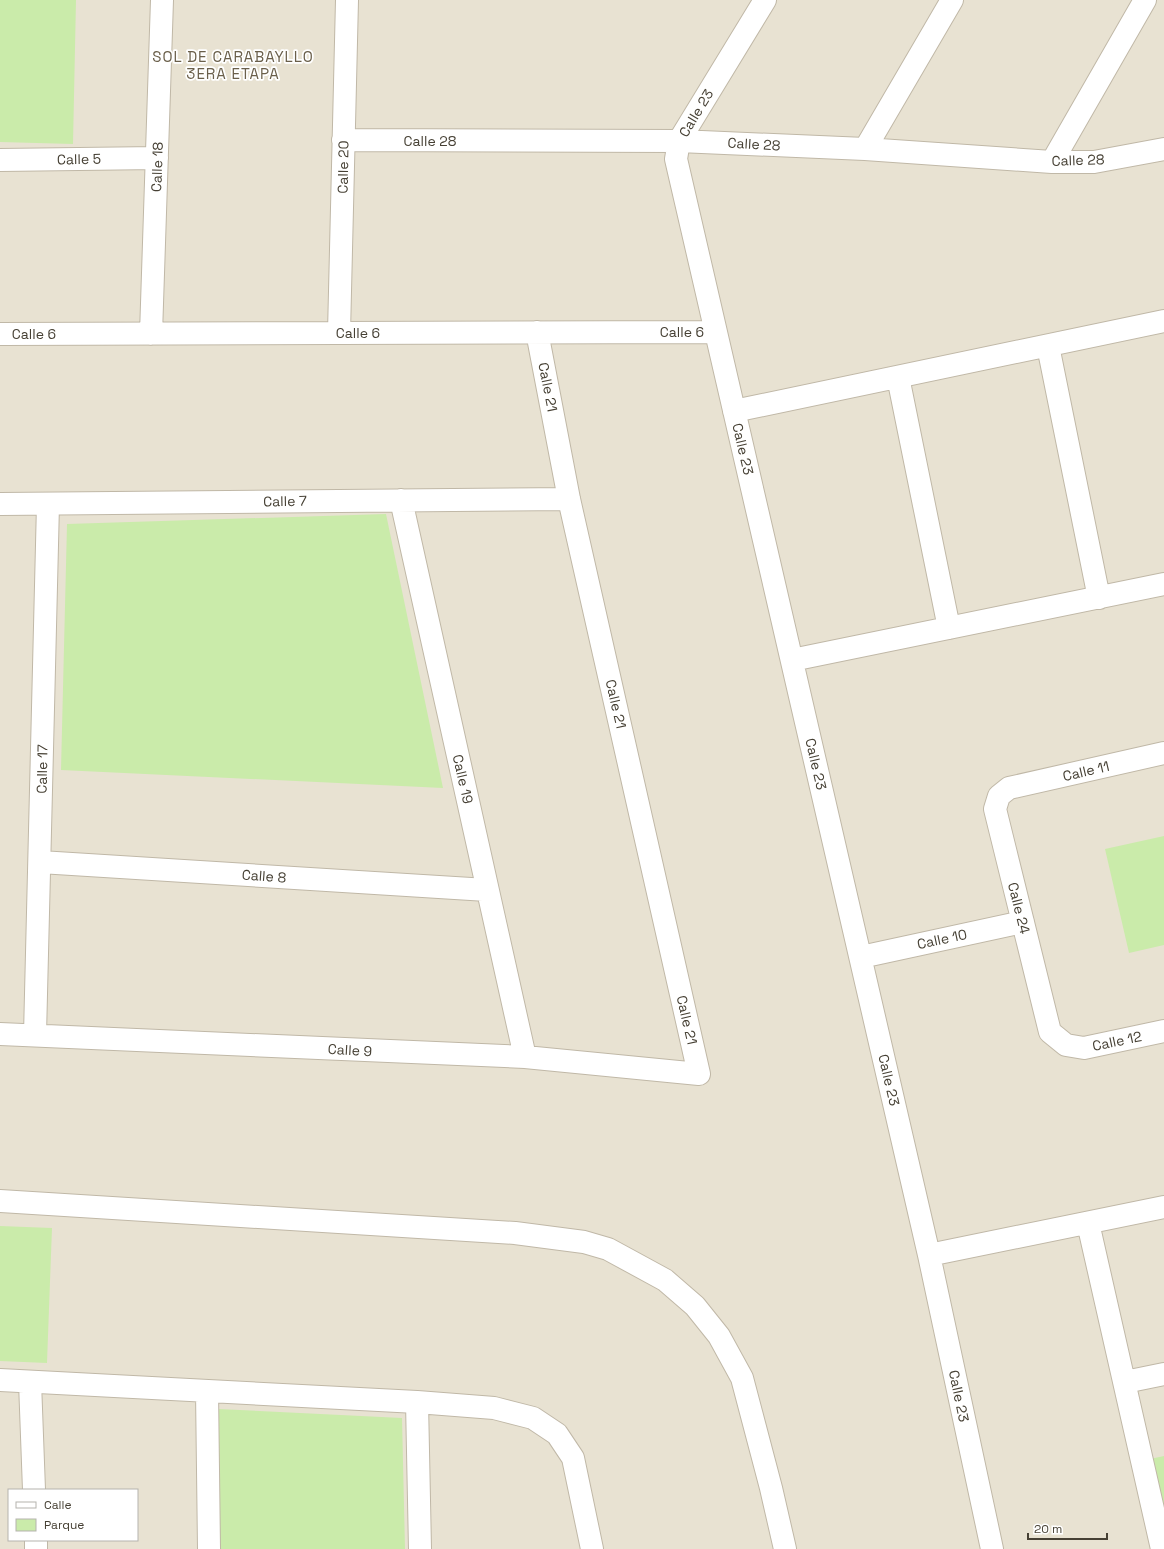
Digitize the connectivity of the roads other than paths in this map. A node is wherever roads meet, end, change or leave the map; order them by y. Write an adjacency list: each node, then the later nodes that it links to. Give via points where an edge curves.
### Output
1 (162, 0): 10 (street, Calle 18)
2 (346, 0): 6 (street, Calle 20)
3 (765, 0): 7 (street, Calle 23)
4 (952, 0): 8 (street)
5 (1145, 0): 12 (street)
6 (343, 140): 7 (street, Calle 28); 16 (street, Calle 20)
7 (679, 141): 8 (street, Calle 28); 15 (street, Calle 23, via 676,159)
8 (865, 149): 12 (street, Calle 28)
9 (1164, 149): 12 (street, Calle 28, via 1094,162)
10 (157, 158): 11 (street, Calle 5); 18 (street, Calle 18)
11 (0, 160)
12 (1052, 162)
13 (1164, 322): 19 (street)
14 (537, 332): 15 (street, Calle 6); 16 (street, Calle 6); 22 (street, Calle 21)
15 (716, 332): 21 (street, Calle 23)
16 (339, 333): 18 (street, Calle 6)
17 (0, 334): 18 (street, Calle 6)
18 (151, 334)
19 (1048, 346): 20 (street); 27 (street)
20 (898, 377): 21 (street); 28 (street)
21 (734, 411): 29 (street, Calle 23)
22 (569, 499): 23 (street, Calle 7); 41 (street, Calle 21)
23 (401, 500): 25 (street, Calle 7); 33 (street, Calle 19)
24 (0, 504): 25 (street, Calle 7)
25 (48, 504): 32 (street, Calle 17)
26 (1164, 584): 27 (street)
27 (1099, 598): 28 (street)
28 (949, 628): 29 (street)
29 (792, 660): 35 (street, Calle 23)
30 (1164, 753): 31 (street, Calle 11)
31 (1009, 788): 34 (street, Calle 24, via 999,796 995,809)
32 (40, 862): 33 (street, Calle 8); 39 (street, Calle 17)
33 (487, 890): 40 (street, Calle 19)
34 (1023, 922): 35 (street, Calle 10); 37 (street, Calle 24)
35 (861, 957): 45 (street, Calle 23)
36 (1164, 1031): 37 (street, Calle 12, via 1084,1048 1066,1045)
37 (1050, 1032)
38 (0, 1034): 39 (street, Calle 9)
39 (35, 1035): 40 (street, Calle 9)
40 (524, 1057): 41 (street, Calle 9)
41 (699, 1074)
42 (0, 1200): 56 (street, via 515,1233 584,1242 608,1249 665,1280 695,1306 719,1336 742,1378 772,1488)
43 (1164, 1207): 44 (street)
44 (1088, 1223): 45 (street); 49 (street)
45 (930, 1255): 57 (street, Calle 23)
46 (1164, 1374): 49 (street)
47 (0, 1380): 48 (street)
48 (30, 1382): 50 (street); 52 (street)
49 (1125, 1382): 58 (street)
50 (207, 1391): 51 (street); 53 (street)
51 (417, 1402): 54 (street); 55 (street, via 494,1408 532,1418 557,1434 573,1458)
52 (34, 1489)
53 (210, 1549)
54 (420, 1549)
55 (592, 1549)
56 (785, 1549)
57 (992, 1549)
58 (1162, 1549)

